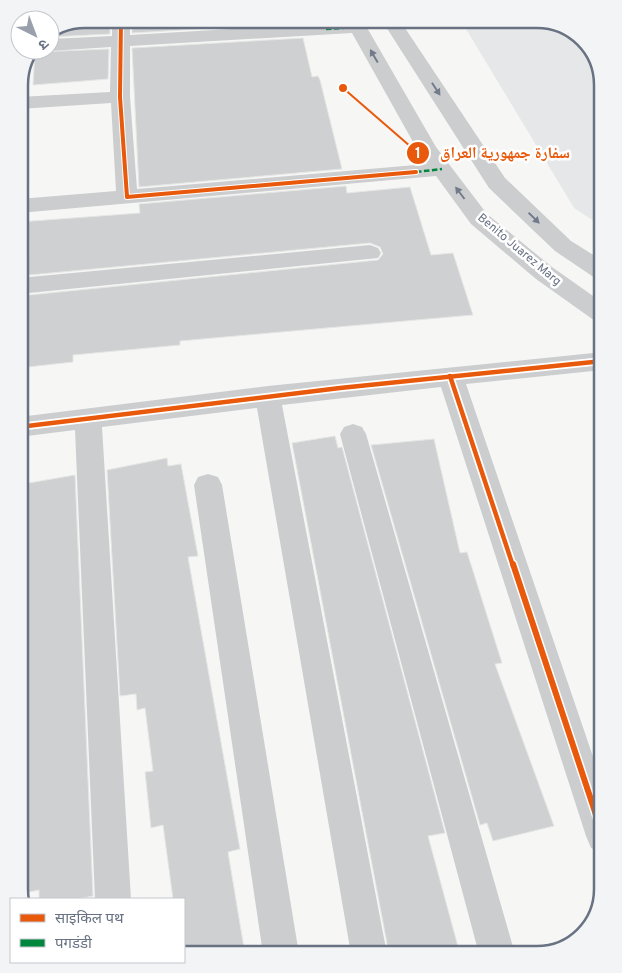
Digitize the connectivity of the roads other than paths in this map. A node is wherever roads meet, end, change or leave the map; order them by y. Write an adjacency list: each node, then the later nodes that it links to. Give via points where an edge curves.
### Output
1 (121, 28): 5 (street)
2 (331, 28): 5 (street)
3 (358, 28): 9 (street, Benito Juarez Marg, one-way to 3)
4 (396, 28): 13 (street, one-way to 13, via 497,183 563,246)
5 (121, 41): 6 (street); 7 (street)
6 (60, 44)
7 (120, 97): 8 (street); 10 (street)
8 (28, 103)
9 (442, 170): 10 (street); 15 (street, Benito Juarez Marg, one-way to 9, via 544,273 479,219)
10 (126, 197): 11 (street)
11 (28, 205)
12 (370, 253): 14 (street)
13 (594, 266)
14 (28, 285)
15 (594, 309)
16 (594, 362): 17 (street)
17 (450, 376): 18 (street); 23 (street)
18 (268, 396): 19 (street); 26 (street)
19 (88, 418): 20 (street); 24 (street)
20 (28, 426)
21 (353, 434): 27 (street)
22 (208, 485): 25 (street)
23 (594, 809)
24 (113, 898)
25 (280, 945)
26 (367, 946)
27 (495, 946)

